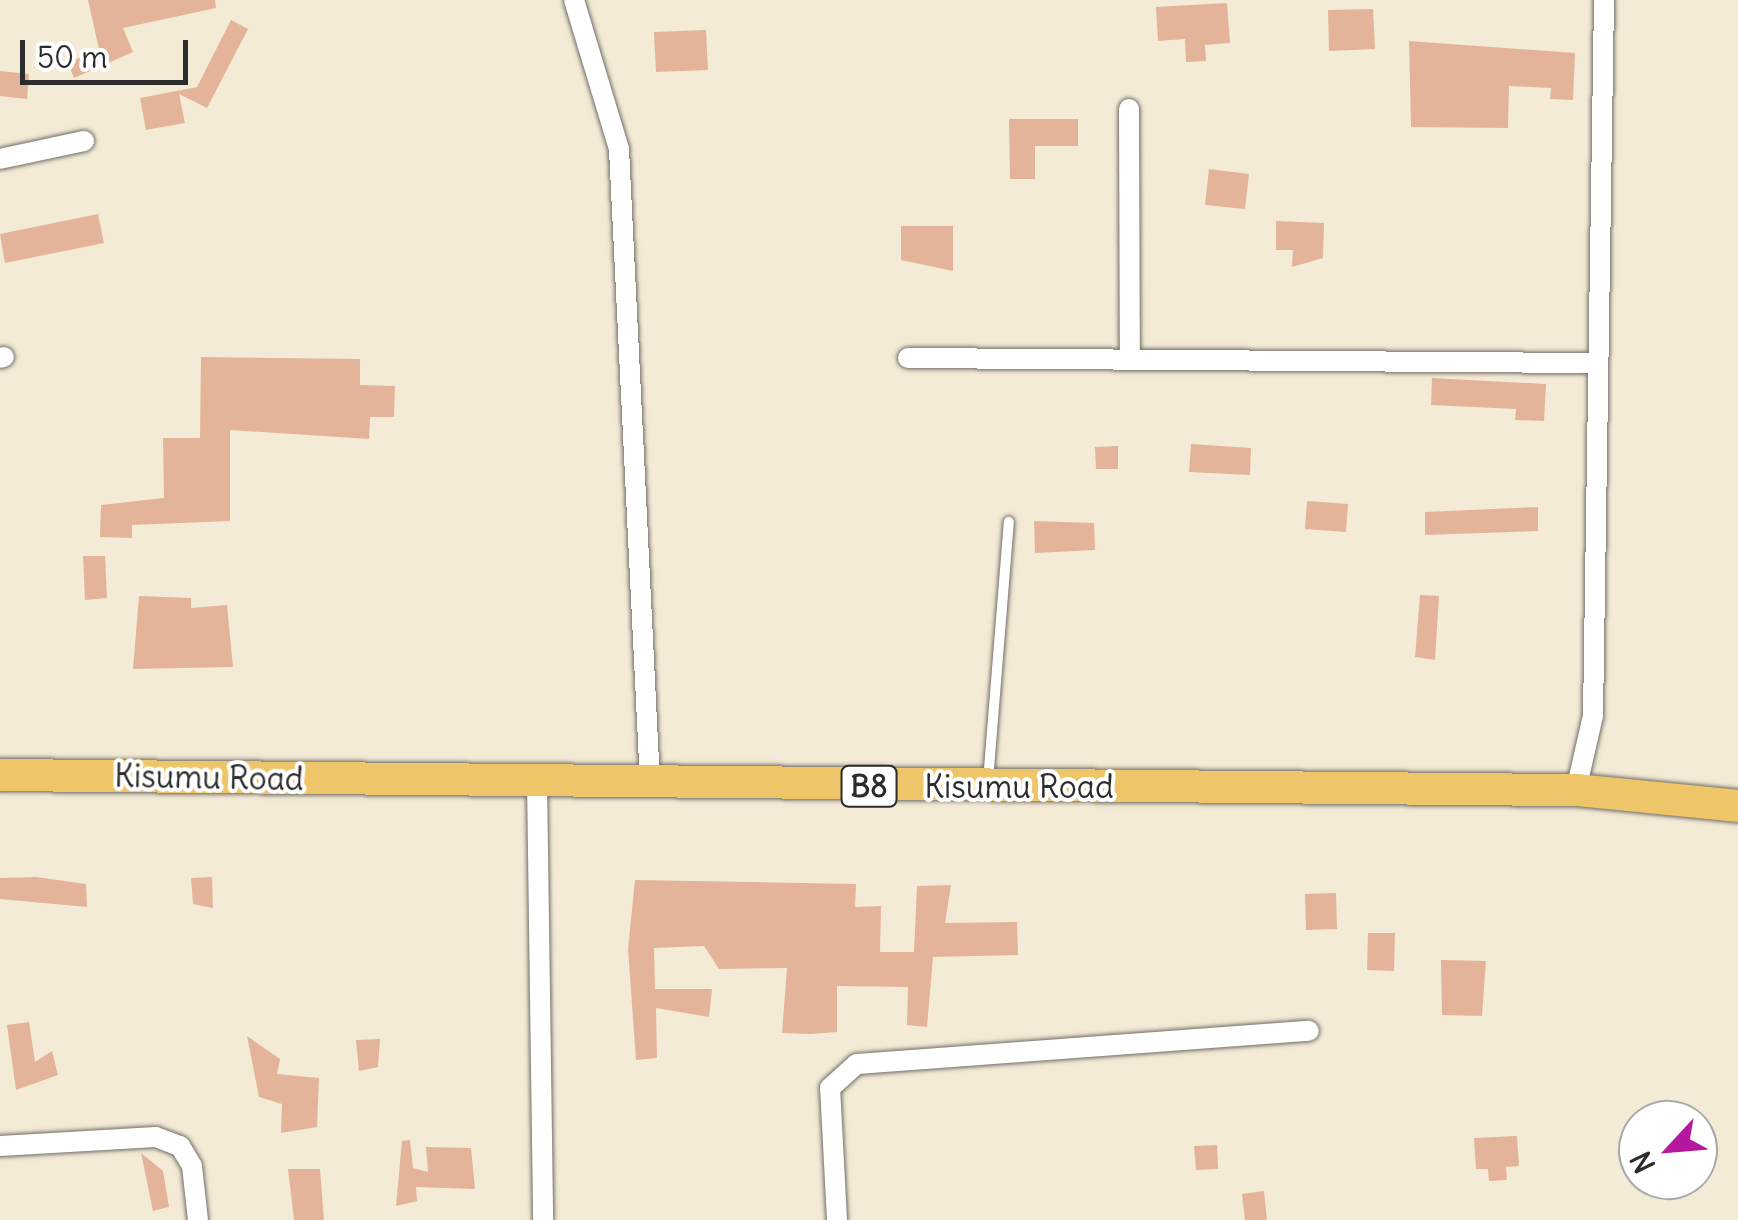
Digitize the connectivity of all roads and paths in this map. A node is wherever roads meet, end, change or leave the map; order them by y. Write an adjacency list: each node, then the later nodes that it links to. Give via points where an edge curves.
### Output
1 (574, 0): 12 (street, via 619,149)
2 (1604, 0): 8 (street)
3 (1129, 109): 7 (street)
4 (84, 141): 5 (street)
5 (0, 160)
6 (908, 358): 7 (street)
7 (1130, 359): 8 (street)
8 (1596, 363): 14 (street, via 1593,716)
9 (1009, 522): 13 (lane)
10 (0, 775): 11 (highway, Kisumu Road / B8)
11 (538, 780): 12 (highway, Kisumu Road / B8); 19 (street)
12 (650, 783): 13 (highway, Kisumu Road / B8)
13 (988, 787): 14 (highway, Kisumu Road / B8)
14 (1576, 790): 15 (highway, Kisumu Road / B8)
15 (1738, 806)
16 (1309, 1031): 20 (street, via 857,1064 830,1088)
17 (0, 1146): 18 (street, via 156,1137 180,1146 192,1166)
18 (198, 1220)
19 (544, 1220)
20 (837, 1220)

